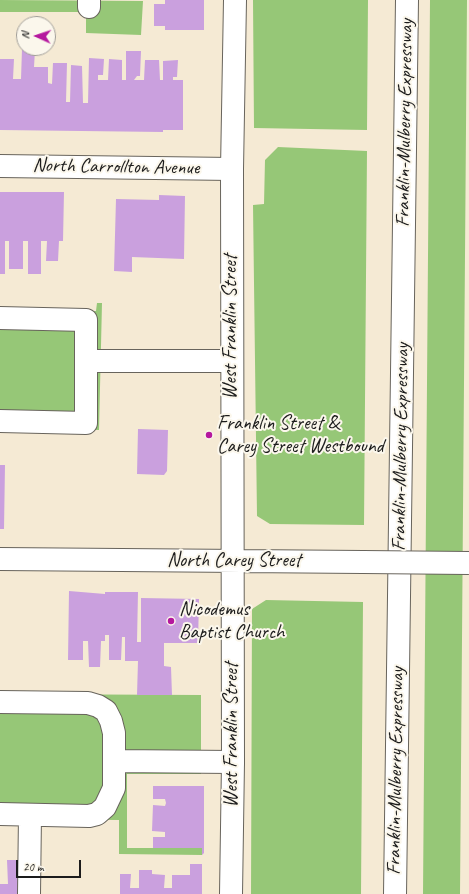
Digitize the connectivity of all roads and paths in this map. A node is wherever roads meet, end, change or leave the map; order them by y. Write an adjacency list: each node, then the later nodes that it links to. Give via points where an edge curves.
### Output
1 (235, 0): 4 (main road, West Franklin Street)
2 (407, 0): 19 (main road, Franklin-Mulberry Expressway)
3 (0, 166): 4 (main road, North Carrollton Avenue)
4 (232, 169): 7 (main road, West Franklin Street)
5 (0, 318): 6 (main road, via 86,320)
6 (86, 361): 7 (main road); 8 (main road, via 86,423)
7 (231, 361): 10 (main road, West Franklin Street)
8 (0, 421)
9 (0, 559): 10 (main road, North Carey Street)
10 (232, 561): 11 (main road, North Carey Street, bridge); 14 (main road, West Franklin Street)
11 (469, 563)
12 (0, 702): 13 (main road, via 88,703 98,706 106,711 111,721 114,733)
13 (114, 761): 14 (main road); 16 (main road, via 114,788 105,807 97,814)
14 (233, 762): 18 (main road, West Franklin Street)
15 (0, 814): 16 (main road)
16 (30, 815): 17 (main road)
17 (29, 894)
18 (231, 894)
19 (395, 894)

